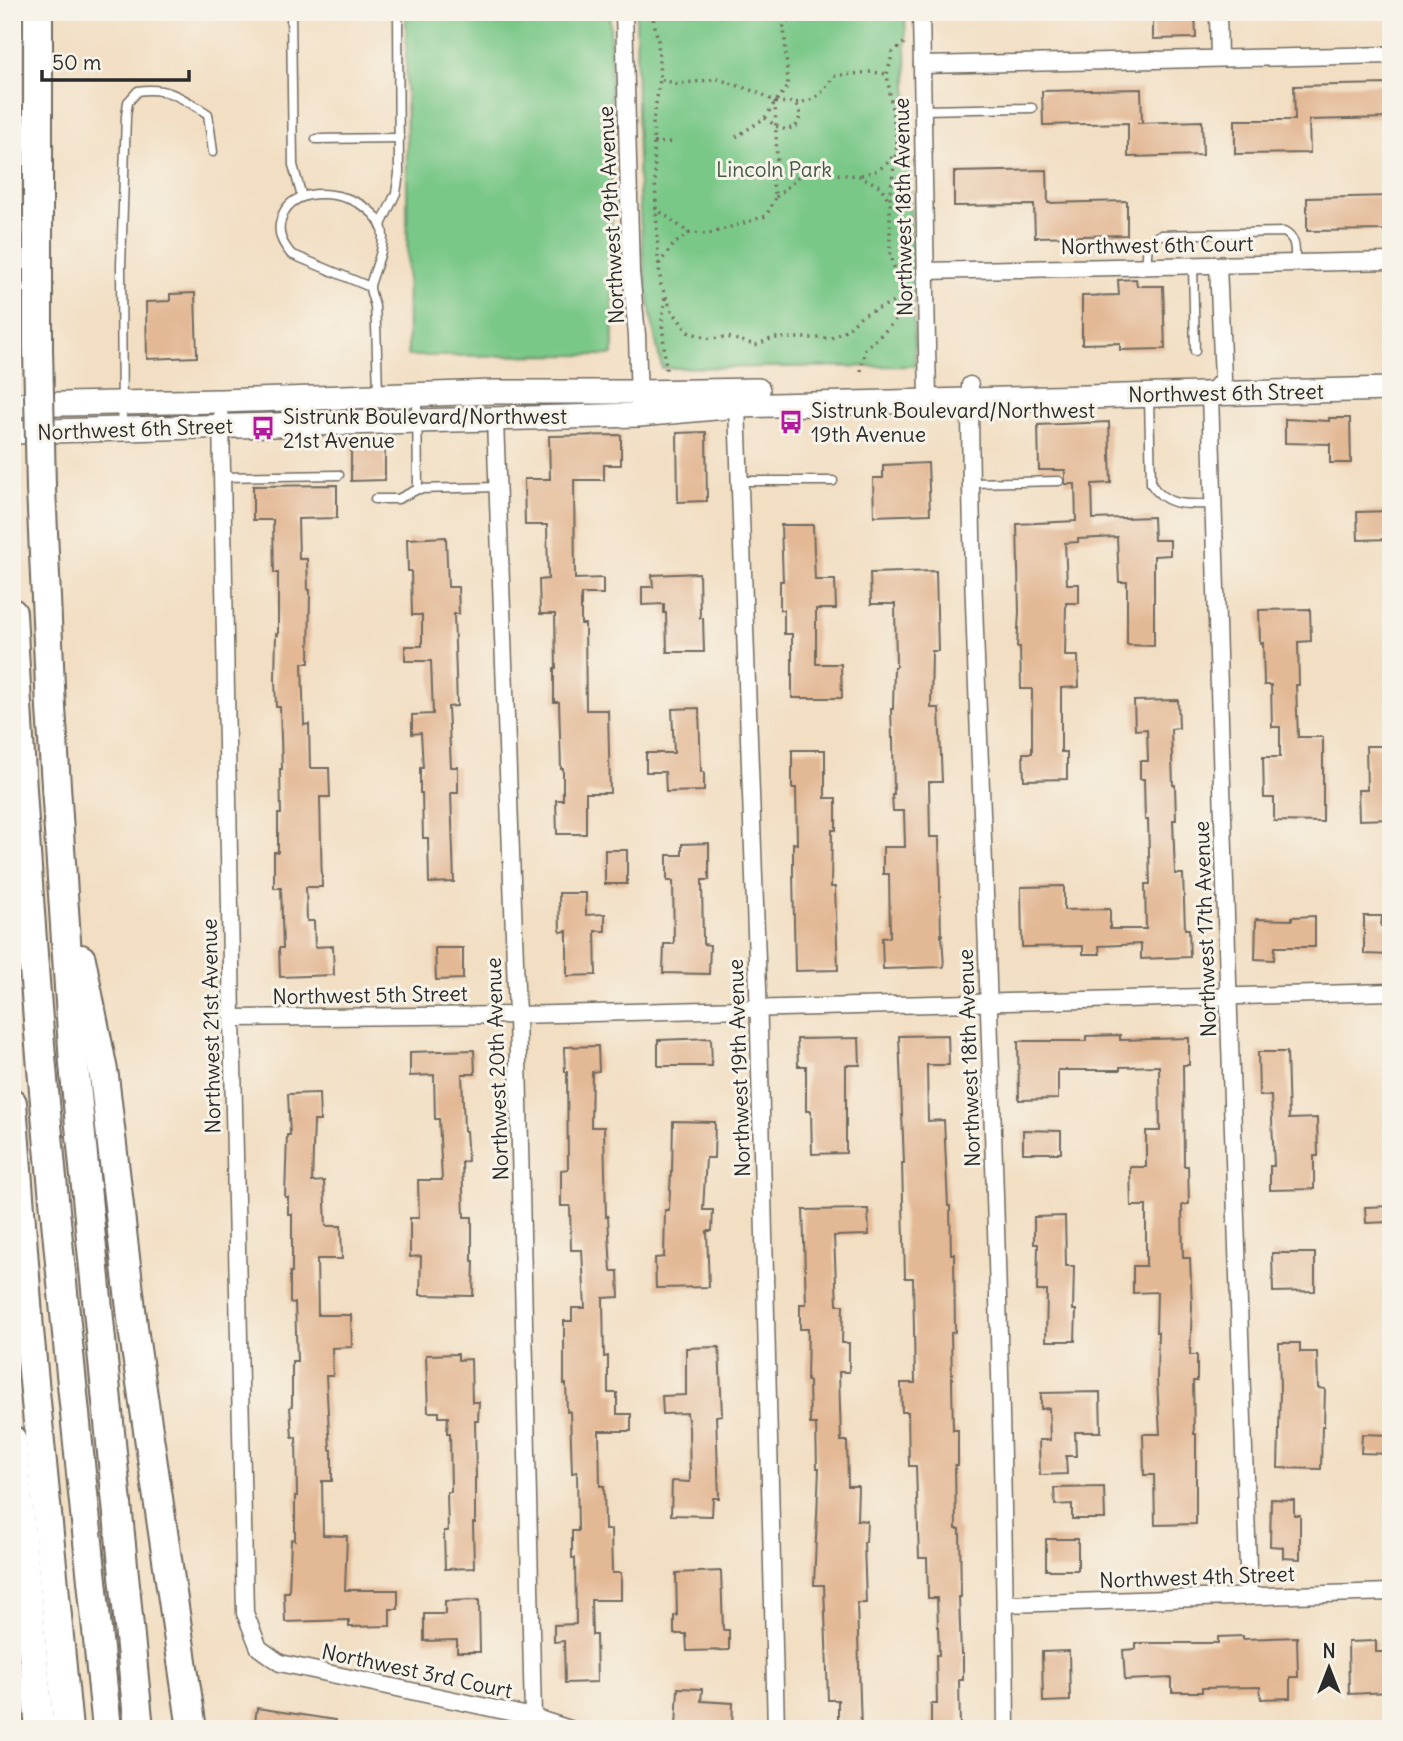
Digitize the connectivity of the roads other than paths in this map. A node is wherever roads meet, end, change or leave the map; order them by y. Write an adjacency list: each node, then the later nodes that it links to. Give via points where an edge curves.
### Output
1 (38, 12): 54 (highway, bridge, via 41,488)
2 (291, 12): 15 (lane, via 293,165)
3 (398, 12): 12 (lane)
4 (624, 12): 35 (street, Northwest 19th Avenue)
5 (921, 12): 9 (street, Northwest 18th Avenue)
6 (1218, 12): 8 (street)
7 (1391, 55): 8 (street)
8 (1219, 58): 9 (street)
9 (922, 65): 11 (street, Northwest 18th Avenue)
10 (1032, 108): 11 (lane)
11 (922, 110): 22 (street, Northwest 18th Avenue)
12 (400, 138): 13 (lane); 16 (lane, via 396,193)
13 (316, 139)
14 (214, 152): 34 (lane, via 208,114 188,102 153,89 138,91 128,102 122,207)
15 (302, 197): 16 (lane, via 316,193 355,201); 23 (lane, via 293,200 282,216 279,226 284,245 291,254)
16 (381, 225): 23 (lane, via 383,242)
17 (1391, 261): 18 (street, Northwest 6th Court)
18 (1295, 262): 19 (street, Northwest 6th Court); 21 (lane, via 1295,242 1284,232 1160,235 1147,246)
19 (1218, 264): 20 (street, Northwest 6th Court); 26 (street, Northwest 17th Avenue)
20 (1193, 265): 21 (street, Northwest 6th Court); 24 (lane)
21 (1147, 266): 22 (street, Northwest 6th Court)
22 (925, 271): 30 (street, Northwest 18th Avenue)
23 (370, 287): 32 (lane)
24 (1195, 351)
25 (1391, 375): 26 (street, Northwest 6th Street)
26 (1216, 386): 27 (street, Northwest 6th Street); 28 (street, Northwest 6th Street); 31 (street, Northwest 6th Street); 52 (street, Northwest 17th Avenue)
27 (1391, 389)
28 (970, 393): 30 (street, Northwest 6th Street); 31 (street, Northwest 6th Street); 48 (street, Northwest 18th Avenue)
29 (417, 394): 32 (street, Northwest 6th Street); 35 (street, Northwest 6th Street, via 494,392); 39 (lane)
30 (928, 394): 35 (street, Northwest 6th Street); 37 (street, Northwest 6th Street)
31 (1149, 395): 52 (lane, via 1151,484 1179,504)
32 (378, 396): 33 (street, Northwest 6th Street)
33 (221, 401): 34 (street, Northwest 6th Street); 40 (street, Northwest 21st Avenue)
34 (121, 403): 36 (street, Northwest 6th Street); 41 (lane)
35 (639, 404): 37 (street, Northwest 6th Street); 38 (street, Northwest 6th Street)
36 (12, 405)
37 (737, 406): 45 (street, Northwest 19th Avenue)
38 (495, 420): 39 (street, Northwest 6th Street); 49 (street, Northwest 20th Avenue)
39 (417, 422): 40 (street, Northwest 6th Street); 50 (lane)
40 (220, 426): 41 (street, Northwest 6th Street); 44 (street, Northwest 21st Avenue)
41 (122, 429): 42 (street, Northwest 6th Street)
42 (12, 432)
43 (339, 475): 44 (lane)
44 (222, 477): 60 (street, Northwest 21st Avenue)
45 (739, 481): 46 (lane); 58 (street, Northwest 19th Avenue)
46 (833, 481)
47 (1059, 481): 48 (lane)
48 (971, 483): 57 (street, Northwest 18th Avenue)
49 (498, 487): 50 (lane); 59 (street, Northwest 20th Avenue)
50 (418, 489): 51 (lane, via 398,499)
51 (375, 499)
52 (1213, 504): 56 (street, Northwest 17th Avenue)
53 (12, 613): 68 (highway, via 41,1066)
54 (61, 850): 71 (highway, via 74,1064); 72 (highway, via 104,1076 134,1335)
55 (1391, 992): 56 (street, Northwest 5th Street)
56 (1228, 995): 57 (street, Northwest 5th Street); 64 (street, Northwest 17th Avenue)
57 (988, 1003): 58 (street, Northwest 5th Street); 65 (street, Northwest 18th Avenue)
58 (759, 1009): 59 (street, Northwest 5th Street); 74 (street, Northwest 19th Avenue)
59 (517, 1015): 60 (street, Northwest 5th Street); 67 (street, Northwest 20th Avenue)
60 (232, 1018): 66 (street, Northwest 21st Avenue, via 246,1613)
61 (12, 1103): 70 (highway)
62 (12, 1440): 69 (highway)
63 (1391, 1592): 64 (street, Northwest 4th Street)
64 (1249, 1596): 65 (street, Northwest 4th Street)
65 (1005, 1605): 75 (street, Northwest 18th Avenue)
66 (259, 1648): 67 (street, Northwest 3rd Court, via 280,1663)
67 (533, 1717): 73 (street, Northwest 3rd Court)
68 (106, 1720)
69 (40, 1729)
70 (68, 1729)
71 (139, 1729)
72 (192, 1729)
73 (570, 1729)
74 (776, 1729)
75 (1006, 1729)

